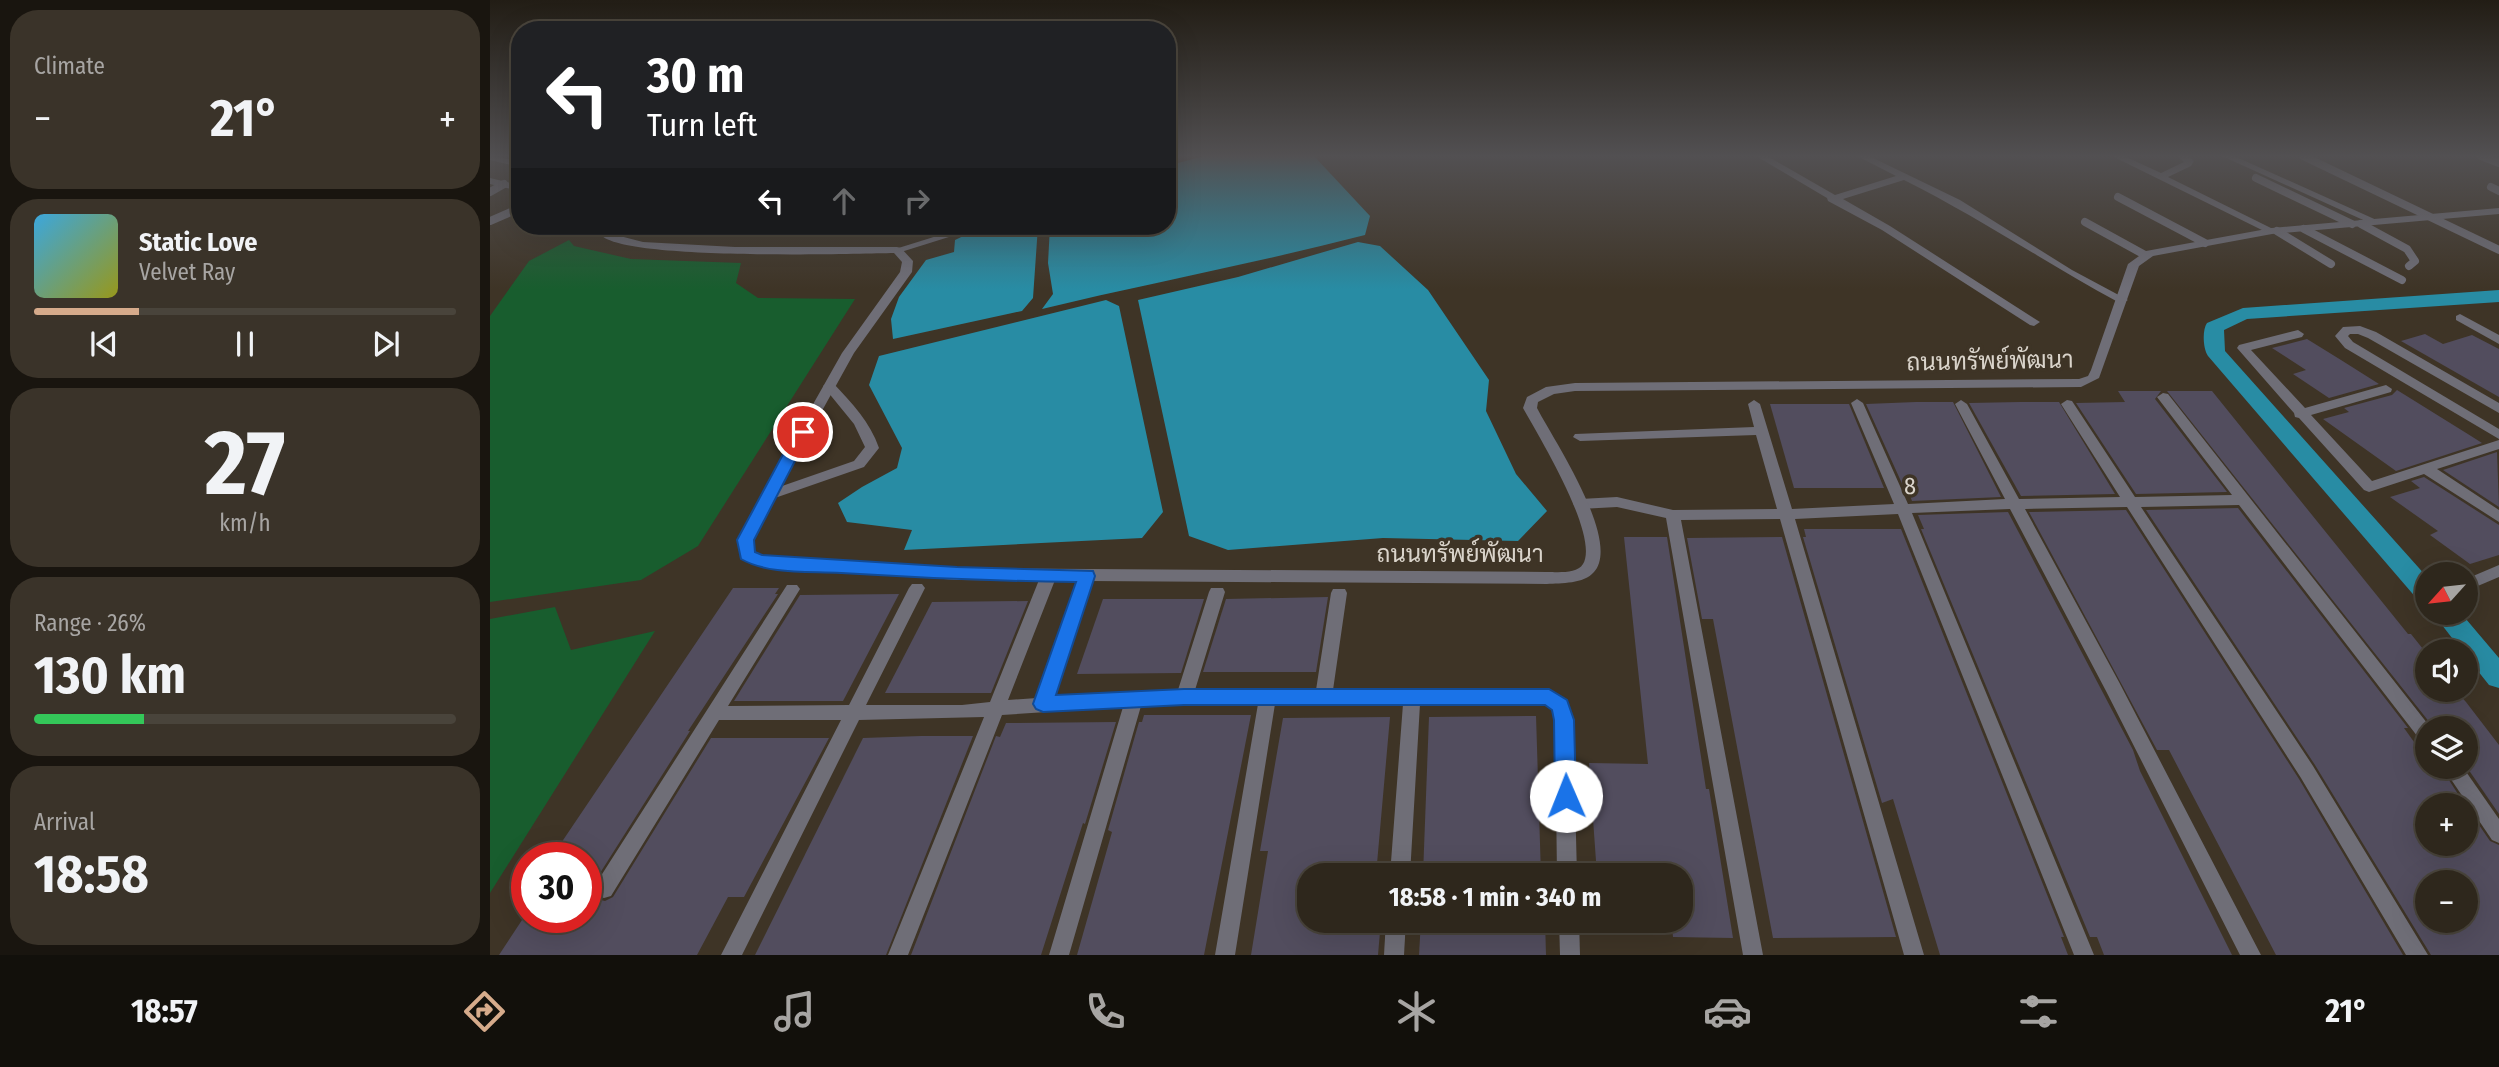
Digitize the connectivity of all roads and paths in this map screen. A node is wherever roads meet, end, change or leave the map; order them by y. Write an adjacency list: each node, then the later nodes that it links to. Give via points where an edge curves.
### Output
1 (1837, 201): 28 (street)
2 (1953, 201): 26 (street)
3 (2125, 201): 19 (lane)
4 (2211, 201): 16 (street)
5 (2306, 201): 14 (lane)
6 (2328, 201): 13 (street)
7 (2400, 201): 10 (lane)
8 (2499, 211): 10 (street)
9 (511, 212): 11 (lane)
10 (2438, 218): 13 (street); 21 (lane)
11 (490, 221)
12 (2085, 222): 22 (lane)
13 (2376, 222): 14 (street)
14 (2357, 224): 15 (street); 24 (lane, via 2407,249 2415,261)
15 (2304, 229): 16 (street); 25 (lane)
16 (2275, 231): 19 (street); 23 (lane)
17 (607, 235): 20 (street, via 616,242 771,253)
18 (948, 235): 20 (street)
19 (2205, 243): 22 (street)
20 (897, 250): 31 (street, ถนนทรัพย์พัฒนา, via 908,261 906,272)
21 (2499, 250)
22 (2145, 255): 26 (street, ถนนทรัพย์พัฒนา, via 2134,264)
23 (2330, 264)
24 (2409, 266)
25 (2402, 281)
26 (2122, 300): 48 (street, ถนนทรัพย์พัฒนา, via 2097,370 2093,378 2081,383 1575,387 1538,394 1531,408)
27 (2460, 318): 30 (street)
28 (2034, 322)
29 (2298, 334): 39 (street, via 2244,348)
30 (2499, 340)
31 (830, 386): 45 (street, ถนนทรัพย์พัฒนา); 45 (street, via 872,448 859,464)
32 (2386, 389): 39 (street)
33 (2164, 397): 46 (street)
34 (1857, 403): 50 (street)
35 (1754, 404): 40 (street)
36 (1961, 404): 49 (street)
37 (2067, 404): 47 (street)
38 (2499, 409): 41 (street, via 2372,335 2347,330 2341,336)
39 (2300, 414): 44 (street, via 2369,488)
40 (1761, 431): 42 (street); 51 (street)
41 (2499, 435)
42 (1580, 437)
43 (2499, 444): 44 (street)
44 (2425, 468): 53 (street)
45 (767, 496): 55 (street, ถนนทรัพย์พัฒนา, via 745,540 747,555 759,561)
46 (2244, 500): 47 (street, 8); 71 (street)
47 (2131, 502): 49 (street, 8); 89 (street, via 2307,772)
48 (1580, 504): 52 (street, 8, via 1642,505); 56 (street, ถนนทรัพย์พัฒนา, via 1594,556 1591,567 1581,574)
49 (2015, 504): 50 (street, 8); 88 (street)
50 (1903, 509): 51 (street, 8); 87 (street)
51 (1786, 514): 52 (street, 8); 86 (street)
52 (1673, 515): 85 (street)
53 (2499, 517)
54 (2499, 571): 57 (street)
55 (1049, 575): 56 (street, ถนนทรัพย์พัฒนา); 68 (street)
56 (1087, 576): 67 (street)
57 (2478, 580)
58 (792, 589): 69 (street)
59 (917, 589): 70 (street)
60 (1217, 592): 65 (street)
61 (1339, 593): 63 (street)
62 (1268, 696): 63 (street); 65 (street); 82 (street)
63 (1324, 696): 64 (street)
64 (1412, 696): 74 (street); 75 (street, via 1549,697 1560,706)
65 (1184, 697): 66 (street)
66 (1134, 699): 67 (street); 81 (street)
67 (1043, 704): 68 (street)
68 (997, 709): 70 (street); 80 (street)
69 (714, 713): 70 (street); 76 (street)
70 (854, 713): 79 (street)
71 (2415, 721)
72 (2460, 779): 73 (street)
73 (2499, 834)
74 (1400, 863)
75 (1567, 863)
76 (604, 889)
77 (1395, 933): 83 (street)
78 (1569, 933): 84 (street)
79 (731, 955)
80 (898, 955)
81 (1059, 955)
82 (1225, 955)
83 (1394, 955)
84 (1570, 955)
85 (1753, 955)
86 (1914, 955)
87 (2084, 955)
88 (2251, 955)
89 (2418, 955)

